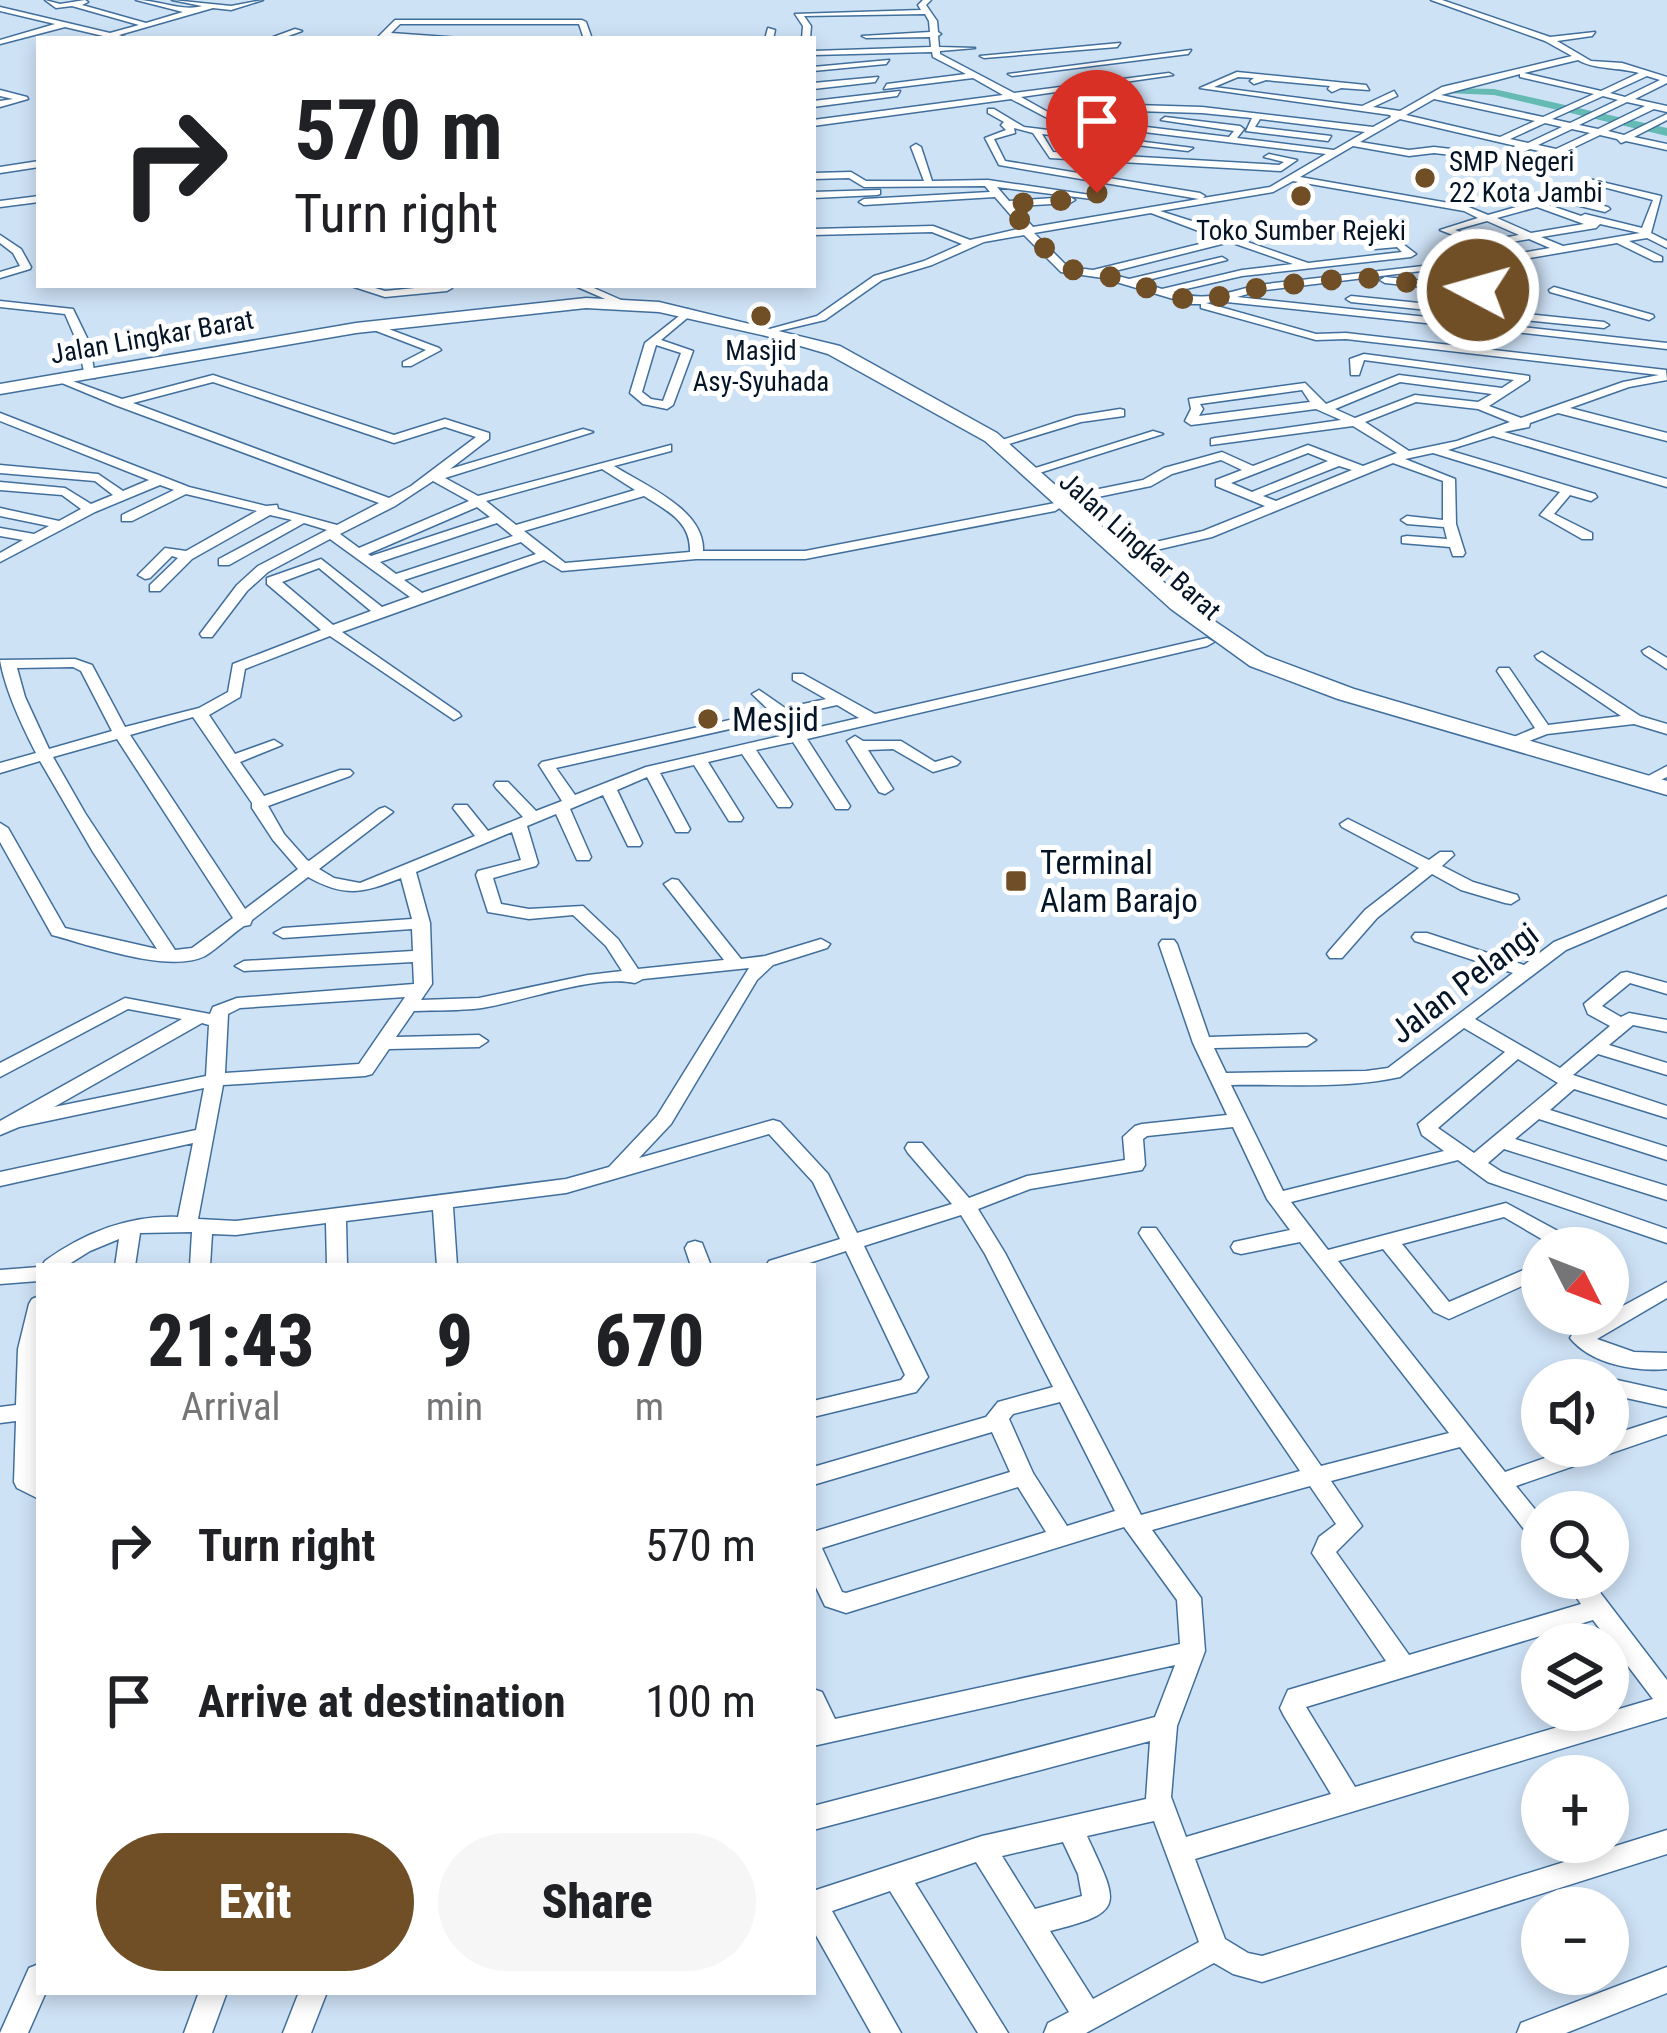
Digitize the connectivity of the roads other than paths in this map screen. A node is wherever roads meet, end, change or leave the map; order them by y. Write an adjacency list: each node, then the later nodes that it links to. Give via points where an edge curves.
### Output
1 (50, 0): 9 (street)
2 (98, 0): 9 (street); 15 (street)
3 (140, 0): 14 (street)
4 (176, 0): 10 (street)
5 (230, 0): 8 (street)
6 (875, 0): 11 (street)
7 (1435, 0): 25 (street)
8 (255, 2): 10 (street)
9 (73, 4): 20 (street)
10 (211, 5): 14 (street)
11 (924, 5): 17 (street); 34 (street, via 800,14)
12 (550, 8): 16 (street)
13 (0, 9): 19 (street)
14 (195, 10): 15 (street); 22 (street, via 217,12)
15 (170, 17): 20 (street)
16 (543, 20): 32 (street, via 398,22); 33 (street, via 582,22)
17 (933, 21): 18 (street); 27 (street)
18 (893, 22)
19 (67, 24): 26 (street); 29 (street)
20 (147, 24): 26 (street)
21 (1572, 25): 25 (street)
22 (161, 28)
23 (298, 31): 31 (street)
24 (0, 32): 29 (street)
25 (1531, 33): 36 (street)
26 (110, 34): 30 (street)
27 (937, 34): 35 (street); 43 (street)
28 (1592, 34): 36 (street)
29 (21, 36): 37 (street)
30 (116, 36)
31 (282, 36)
32 (385, 36)
33 (588, 36)
34 (805, 36)
35 (866, 36)
36 (1548, 40): 45 (street)
37 (0, 42)
38 (1117, 45): 40 (street)
39 (971, 48): 43 (street)
40 (1069, 52): 44 (street); 49 (street); 57 (street, via 984,57)
41 (1188, 52): 44 (street)
42 (816, 53): 43 (street)
43 (938, 53): 47 (street); 60 (street)
44 (1137, 53): 49 (street); 51 (street)
45 (1576, 58): 50 (street); 58 (street)
46 (1667, 62): 56 (street)
47 (880, 63): 48 (street); 73 (street)
48 (851, 64): 55 (street); 62 (street)
49 (1091, 64): 57 (street, via 1031,63 1042,70)
50 (1594, 64): 52 (street); 72 (street)
51 (1153, 66): 74 (street); 82 (street, via 1169,75)
52 (1625, 66): 56 (street); 59 (street)
53 (1337, 69): 71 (street)
54 (924, 70): 68 (street)
55 (863, 71): 63 (street); 66 (street)
56 (1645, 72): 69 (street); 84 (street)
57 (1010, 73): 60 (street); 74 (street)
58 (1512, 73): 72 (street); 80 (street)
59 (1609, 74)
60 (974, 76): 68 (street); 85 (street)
61 (1265, 76): 71 (street); 79 (street); 79 (street, via 1237,74 1204,88)
62 (816, 77)
63 (816, 78)
64 (816, 78): 66 (street)
65 (816, 78): 76 (street)
66 (875, 79): 76 (street)
67 (1381, 79): 77 (street)
68 (940, 80): 73 (street); 90 (street)
69 (1667, 80): 88 (street)
70 (1593, 81): 78 (street)
71 (1309, 82): 75 (street); 86 (street)
72 (1554, 82): 78 (street)
73 (914, 83): 76 (street); 97 (street)
74 (1029, 83): 82 (street)
75 (1340, 85): 77 (street); 91 (street)
76 (890, 88): 89 (street); 92 (street)
77 (1366, 88): 95 (street)
78 (1577, 88): 84 (street)
79 (1231, 92): 86 (street); 93 (street)
80 (1440, 92): 108 (street); 114 (street)
81 (0, 93): 94 (street, via 27,98)
82 (1048, 93): 85 (street)
83 (1394, 94): 99 (street)
84 (1601, 94): 88 (street); 116 (street)
85 (1015, 97): 90 (street); 112 (street)
86 (1277, 98): 91 (street); 107 (street)
87 (1667, 98): 98 (street)
88 (1627, 99): 98 (street); 122 (street)
89 (909, 100): 100 (street); 106 (street)
90 (977, 102): 97 (street)
91 (1305, 102): 95 (street); 113 (street)
92 (816, 103)
93 (1212, 103)
94 (0, 104)
95 (1335, 105): 99 (street)
96 (1537, 105): 108 (street)
97 (948, 106): 100 (street)
98 (1653, 106): 109 (street); 125 (street)
99 (1363, 109): 114 (street)
100 (921, 110): 118 (street)
101 (991, 110): 117 (street)
102 (1101, 110): 105 (street)
103 (1172, 110): 104 (street); 105 (street); 115 (street)
104 (1202, 110): 110 (street); 119 (street)
105 (1139, 112): 115 (street)
106 (816, 113)
107 (1257, 113): 110 (street); 113 (street); 126 (street, via 1250,129)
108 (1519, 113): 116 (street); 127 (street)
109 (1667, 113): 130 (street)
110 (1228, 114): 121 (street)
111 (1315, 114): 114 (street)
112 (1049, 117): 117 (street); 123 (street)
113 (1288, 117): 120 (street); 126 (street)
114 (1391, 117): 124 (street); 127 (street)
115 (1161, 119): 119 (street)
116 (1544, 119): 122 (street); 132 (street)
117 (1009, 122): 128 (street); 158 (street, via 1012,132 989,138 1000,162)
118 (816, 123)
119 (1192, 123): 121 (street)
120 (1325, 124): 124 (street); 126 (street, via 1323,137)
121 (1220, 126): 133 (street, via 1240,129)
122 (1571, 126): 125 (street); 137 (street)
123 (1130, 128): 131 (street); 133 (street)
124 (1372, 130): 134 (street)
125 (1599, 132): 130 (street); 140 (street)
126 (1282, 133)
127 (1474, 134): 132 (street)
128 (1038, 136): 131 (street); 142 (street, via 1048,155)
129 (1667, 137): 135 (street)
130 (1625, 138): 135 (street); 136 (street)
131 (1117, 140): 133 (street); 142 (street)
132 (1500, 140): 137 (street)
133 (1230, 144): 141 (street); 144 (street); 147 (street, via 1292,160)
134 (1355, 144): 137 (street, via 1499,158); 141 (street)
135 (1653, 144): 139 (street); 143 (street)
136 (1611, 145)
137 (1528, 146): 140 (street)
138 (916, 147): 152 (street)
139 (1639, 151)
140 (1556, 152): 146 (street)
141 (1339, 153): 151 (street)
142 (1105, 154): 144 (street)
143 (1666, 154)
144 (1213, 163): 147 (street)
145 (36, 164): 148 (street)
146 (1533, 164)
147 (1281, 167): 151 (street)
148 (0, 170)
149 (1122, 175): 158 (street, via 1184,185)
150 (816, 176): 155 (street)
151 (1300, 176): 161 (street); 169 (street)
152 (928, 180): 155 (street); 156 (street)
153 (1589, 182): 171 (street, via 1658,198)
154 (1023, 184): 156 (street); 162 (street); 162 (street, via 1095,194)
155 (912, 186): 156 (street); 159 (street)
156 (992, 187): 163 (street); 165 (street)
157 (1573, 189): 171 (street)
158 (1176, 192): 161 (street)
159 (816, 195)
160 (36, 199): 164 (street)
161 (1220, 199): 168 (street)
162 (1039, 202): 165 (street)
163 (838, 203)
164 (0, 204)
165 (1006, 204): 172 (street)
166 (1555, 204): 167 (street); 171 (street); 173 (street, via 1596,224)
167 (1513, 209): 170 (street); 173 (street)
168 (1148, 210): 172 (street); 180 (street)
169 (1465, 216): 170 (street); 178 (street); 184 (street, via 1445,230)
170 (1486, 217): 177 (street)
171 (1650, 224): 176 (street); 181 (street); 185 (street)
172 (1027, 230): 182 (street); 195 (street, via 1062,268)
173 (1570, 230): 177 (street)
174 (816, 232): 175 (street)
175 (846, 232): 182 (street, via 933,229); 183 (street)
176 (1667, 233)
177 (1530, 234): 178 (street); 184 (street); 188 (street)
178 (1503, 237): 184 (street)
179 (0, 238): 197 (street, via 26,267)
180 (1235, 238): 187 (street); 193 (street)
181 (1618, 240): 188 (street); 190 (street)
182 (969, 243): 222 (street, via 878,278 821,318)
183 (838, 244)
184 (1482, 244)
185 (1667, 244)
186 (1375, 246): 193 (street, via 1399,244 1411,254)
187 (1199, 248): 189 (street); 195 (street)
188 (1560, 249): 191 (street)
189 (1222, 260): 196 (street); 199 (street)
190 (1658, 260)
191 (1494, 261): 192 (street); 217 (street)
192 (1441, 266): 194 (street); 217 (street)
193 (1310, 267): 196 (street)
194 (1400, 272): 204 (street); 217 (street)
195 (1092, 273): 199 (street)
196 (1242, 274): 206 (street)
197 (0, 275)
198 (1321, 281): 200 (street); 204 (street); 212 (street)
199 (1128, 282): 206 (street)
200 (1280, 285): 207 (street); 211 (street)
201 (364, 288): 202 (street, via 387,294)
202 (444, 288)
203 (585, 288): 209 (street)
204 (1354, 290): 212 (street); 217 (street); 217 (street); 223 (street)
205 (1554, 290): 216 (street); 217 (street); 218 (street)
206 (1161, 292): 208 (street)
207 (1217, 298): 208 (street); 211 (street)
208 (1194, 302): 219 (street)
209 (622, 303): 214 (highway, Jalan Lingkar Barat); 221 (highway, Jalan Lingkar Barat)
210 (0, 304): 213 (street)
211 (1272, 304): 212 (street); 219 (street)
212 (1310, 308): 224 (street)
213 (43, 309): 215 (street); 232 (street, via 69,311)
214 (688, 312): 222 (highway, Jalan Lingkar Barat); 225 (street)
215 (0, 315)
216 (1649, 316)
217 (1511, 318): 218 (street); 223 (street); 227 (street); 228 (street); 231 (street)
218 (1549, 319): 220 (street)
219 (1264, 322): 224 (street)
220 (1604, 325)
221 (370, 326): 229 (street, via 435,350); 232 (highway, Jalan Lingkar Barat)
222 (770, 332): 226 (highway, Jalan Lingkar Barat)
223 (1338, 332): 224 (street)
224 (1300, 333)
225 (653, 341): 225 (street, via 687,351 667,405 636,393)
226 (810, 343): 251 (highway, Jalan Lingkar Barat); 273 (highway, Jalan Lingkar Barat, via 978,439)
227 (1667, 346)
228 (1667, 361)
229 (407, 364)
230 (1354, 373): 233 (street); 236 (street, via 1364,357 1525,378); 237 (street)
231 (1667, 375): 241 (street)
232 (91, 376): 234 (highway, Jalan Lingkar Barat)
233 (1399, 378): 236 (street); 237 (street)
234 (63, 381): 235 (highway, Jalan Lingkar Barat); 238 (street)
235 (0, 389)
236 (1504, 392): 240 (street)
237 (1343, 401): 239 (street)
238 (119, 403): 261 (street, via 213,378 394,440 445,423 484,435); 272 (street)
239 (1322, 406): 239 (street, via 1302,386 1193,400 1191,421); 244 (street)
240 (1480, 406): 244 (street, via 1415,398); 245 (street)
241 (1562, 410): 245 (street); 249 (street)
242 (1120, 413): 251 (street)
243 (0, 417): 262 (street)
244 (1355, 422): 250 (street); 255 (street)
245 (1525, 424): 248 (street)
246 (586, 432): 261 (street)
247 (1157, 434): 260 (street)
248 (1494, 434): 253 (street); 263 (street)
249 (1667, 437)
250 (1215, 442)
251 (999, 443): 260 (highway, Jalan Lingkar Barat)
252 (667, 448): 256 (street)
253 (1433, 450): 255 (street); 267 (street)
254 (1332, 454): 258 (street, via 1305,450); 259 (street); 269 (street)
255 (1399, 456): 259 (street); 282 (street, via 1449,479)
256 (604, 465): 266 (street); 271 (street)
257 (0, 469): 268 (street, via 98,478)
258 (1251, 470): 269 (street, via 1220,483); 273 (street, via 1222,456)
259 (1362, 470): 274 (street)
260 (1032, 471): 273 (highway, Jalan Lingkar Barat)
261 (438, 476): 271 (street); 272 (street)
262 (161, 480): 265 (street); 268 (street)
263 (1667, 483)
264 (0, 486): 276 (street, via 64,492)
265 (185, 490): 275 (street); 278 (street)
266 (646, 490): 286 (street); 294 (street, via 693,526)
267 (1567, 491): 270 (street); 288 (street, via 1546,515)
268 (121, 495): 276 (street)
269 (1252, 496): 274 (street)
270 (1591, 497)
271 (477, 501): 279 (street); 287 (street)
272 (391, 502): 284 (street)
273 (1060, 504): 290 (highway, Jalan Lingkar Barat); 294 (street, via 805,555)
274 (1274, 506): 290 (street, via 1210,533)
275 (272, 508): 280 (street); 299 (street)
276 (90, 509): 283 (street)
277 (0, 512): 283 (street)
278 (127, 518)
279 (499, 518): 286 (street); 292 (street)
280 (302, 519): 284 (street); 297 (street)
281 (1407, 520): 282 (street)
282 (1450, 524): 291 (street, via 1456,548)
283 (62, 525): 289 (street)
284 (334, 531): 295 (street); 303 (street, via 253,577)
285 (0, 532): 289 (street)
286 (518, 534): 293 (street); 298 (street)
287 (400, 535): 292 (street); 295 (street)
288 (1587, 536)
289 (37, 539): 296 (street)
290 (1101, 540): 304 (highway, Jalan Lingkar Barat); 323 (highway, Jalan Lingkar Barat, via 1258,661)
291 (1407, 540)
292 (414, 547): 295 (street)
293 (544, 555): 294 (street, via 562,567); 300 (street)
294 (695, 556)
295 (364, 557): 298 (street)
296 (0, 558)
297 (224, 562)
298 (394, 579): 300 (street)
299 (150, 581)
300 (420, 598): 301 (street)
301 (381, 613): 302 (street); 302 (street, via 321,563 272,581)
302 (331, 631): 314 (street, via 238,667 235,694); 315 (street)
303 (207, 634)
304 (1207, 642): 316 (street); 341 (highway, Jalan Lingkar Barat, via 1316,693)
305 (1649, 650): 308 (street)
306 (1542, 656): 317 (street)
307 (4, 663): 321 (street, via 84,666); 327 (street)
308 (1667, 665)
309 (1504, 670): 320 (street)
310 (798, 676): 312 (street)
311 (759, 694): 313 (street)
312 (838, 700): 313 (street); 316 (street)
313 (782, 712): 328 (street)
314 (200, 714): 321 (street); 329 (street)
315 (454, 716)
316 (873, 719): 318 (street)
317 (1635, 719): 319 (street); 320 (street)
318 (845, 727): 322 (street); 325 (street)
319 (1667, 729)
320 (1544, 730): 323 (street)
321 (122, 735): 327 (street); 363 (street)
322 (798, 737): 326 (street); 345 (street)
323 (1514, 742): 336 (highway, Jalan Lingkar Barat)
324 (274, 745): 329 (street)
325 (859, 746): 331 (street, via 891,742 933,767); 340 (street)
326 (747, 749): 330 (street); 344 (street)
327 (47, 754): 332 (street); 371 (street)
328 (593, 755): 338 (street); 343 (street, via 547,766)
329 (231, 760): 342 (street)
330 (699, 760): 333 (street); 348 (street)
331 (952, 762)
332 (0, 768)
333 (652, 770): 338 (street); 352 (street)
334 (1667, 771): 336 (street)
335 (345, 773): 342 (street)
336 (1645, 782): 339 (highway, Jalan Lingkar Barat)
337 (502, 784): 349 (street)
338 (610, 784): 343 (street); 354 (street)
339 (1667, 788)
340 (885, 789)
341 (1667, 799)
342 (260, 802): 358 (street)
343 (565, 802): 349 (street); 355 (street)
344 (784, 804)
345 (842, 806)
346 (461, 808): 353 (street)
347 (385, 812): 358 (street)
348 (735, 818)
349 (525, 821): 353 (street); 377 (street, via 530,863 484,874 494,908 578,910)
350 (1348, 824): 356 (street)
351 (0, 829): 371 (street, via 58,932)
352 (682, 829)
353 (485, 838): 357 (street)
354 (634, 843)
355 (583, 857)
356 (1438, 860): 361 (street, via 1467,886); 370 (street)
357 (406, 871): 360 (street); 364 (street)
358 (306, 872): 360 (street); 363 (street)
359 (672, 884): 374 (street)
360 (350, 889): 365 (street)
361 (1511, 899)
362 (1667, 902): 376 (street, Jalan Pelangi, via 1577,938)
363 (244, 920): 371 (street, via 205,950)
364 (421, 923): 365 (street); 372 (street)
365 (360, 928): 366 (street)
366 (283, 933)
367 (1421, 937): 376 (street)
368 (821, 944): 373 (street)
369 (1168, 944): 389 (street)
370 (1336, 954)
371 (170, 956)
372 (421, 956): 375 (street); 379 (street, via 424,981)
373 (767, 961): 374 (street); 406 (street, via 664,1120)
374 (735, 963): 377 (street)
375 (244, 967)
376 (1525, 971): 382 (street, Jalan Pelangi)
377 (635, 978): 379 (street, via 563,983 479,1003)
378 (1667, 988): 383 (street, via 1628,977 1593,1004)
379 (411, 999): 381 (street, via 230,1004); 388 (street)
380 (144, 1006): 381 (street); 385 (street); 393 (street, via 119,1004)
381 (211, 1018): 385 (street); 396 (street)
382 (1463, 1020): 391 (street); 394 (street, Jalan Pelangi, via 1386,1075)
383 (1621, 1024): 384 (street, via 1636,1017); 390 (street)
384 (1667, 1026)
385 (176, 1028): 400 (street)
386 (1307, 1040): 389 (street)
387 (479, 1041): 388 (street)
388 (386, 1042): 396 (street, via 356,1073)
389 (1202, 1043): 394 (street)
390 (1594, 1047): 392 (street); 395 (street)
391 (1516, 1051): 395 (street); 405 (street, via 1428,1124)
392 (1667, 1069)
393 (0, 1071)
394 (1218, 1079): 399 (street)
395 (1566, 1079): 397 (street); 398 (street)
396 (215, 1080): 400 (street); 401 (street)
397 (1534, 1111): 402 (street); 404 (street)
398 (1667, 1112)
399 (1238, 1120): 409 (street); 411 (street, via 1142,1130 1133,1137 1133,1166 1027,1183)
400 (8, 1125)
401 (206, 1133): 407 (street); 413 (street)
402 (1500, 1141): 405 (street); 408 (street)
403 (915, 1148): 411 (street)
404 (1667, 1154)
405 (1466, 1159): 409 (street); 418 (street, via 1500,1179)
406 (615, 1171): 410 (street, via 566,1186); 420 (street, via 773,1126 821,1179)
407 (0, 1179)
408 (1667, 1192)
409 (1277, 1198): 417 (street)
410 (442, 1200): 412 (street); 427 (street)
411 (966, 1207): 420 (street); 436 (street)
412 (336, 1214): 413 (street); 426 (street)
413 (194, 1226): 415 (street); 425 (street)
414 (1536, 1227): 419 (street, via 1506,1210)
415 (130, 1229): 423 (street, via 92,1238); 424 (street)
416 (1149, 1233): 448 (street)
417 (1305, 1234): 421 (street); 422 (street)
418 (1667, 1236)
419 (1388, 1241): 422 (street); 431 (street, via 1446,1310)
420 (850, 1245): 428 (street); 438 (street, via 917,1380)
421 (1241, 1247)
422 (1324, 1258): 443 (street)
423 (56, 1263)
424 (125, 1263)
425 (200, 1263)
426 (337, 1263)
427 (447, 1263)
428 (787, 1263)
429 (36, 1274): 430 (street)
430 (0, 1277)
431 (1521, 1279)
432 (1667, 1288): 434 (street, via 1581,1336 1590,1346)
433 (36, 1344): 439 (street)
434 (1667, 1361)
435 (1629, 1390): 437 (street)
436 (1066, 1392): 441 (street, via 1006,1408); 452 (street)
437 (1667, 1399)
438 (816, 1408)
439 (24, 1412): 440 (street); 450 (street, via 25,1482)
440 (0, 1415)
441 (997, 1422): 446 (street); 447 (street)
442 (1667, 1425): 444 (street)
443 (1467, 1437): 448 (street); 449 (street)
444 (1629, 1437)
445 (1544, 1467): 449 (street)
446 (816, 1475)
447 (1023, 1477): 453 (street); 454 (street)
448 (1320, 1478): 452 (street); 459 (street, via 1350,1526 1324,1553)
449 (1502, 1482): 451 (street)
450 (36, 1488)
451 (1521, 1507)
452 (1132, 1521): 453 (street); 458 (street, via 1189,1598)
453 (1062, 1538): 455 (street, via 846,1603 833,1599)
454 (816, 1547)
455 (816, 1550)
456 (1591, 1599): 457 (street)
457 (1598, 1609): 459 (street); 460 (street)
458 (1192, 1651): 461 (street); 462 (street)
459 (1402, 1666): 463 (street, via 1293,1704)
460 (1667, 1702): 463 (street)
461 (1164, 1726): 464 (street); 465 (street)
462 (820, 1733)
463 (1349, 1802): 469 (street)
464 (1160, 1808): 466 (street); 469 (street)
465 (816, 1817)
466 (1070, 1828): 468 (street); 473 (street, via 1097,1902)
467 (1667, 1842): 474 (street, via 1262,1969)
468 (982, 1848): 470 (street); 473 (street)
469 (1178, 1852): 474 (street)
470 (895, 1875): 471 (street); 484 (street)
471 (816, 1904)
472 (816, 1910): 483 (street)
473 (1030, 1923): 479 (street)
474 (1215, 1948): 479 (street)
475 (1667, 1980): 486 (street)
476 (36, 1984): 480 (street)
477 (211, 1995): 481 (street)
478 (312, 1995): 482 (street)
479 (1087, 2016): 485 (street)
480 (14, 2033)
481 (197, 2033)
482 (297, 2033)
483 (887, 2033)
484 (994, 2033)
485 (1058, 2033)
486 (1531, 2033)

